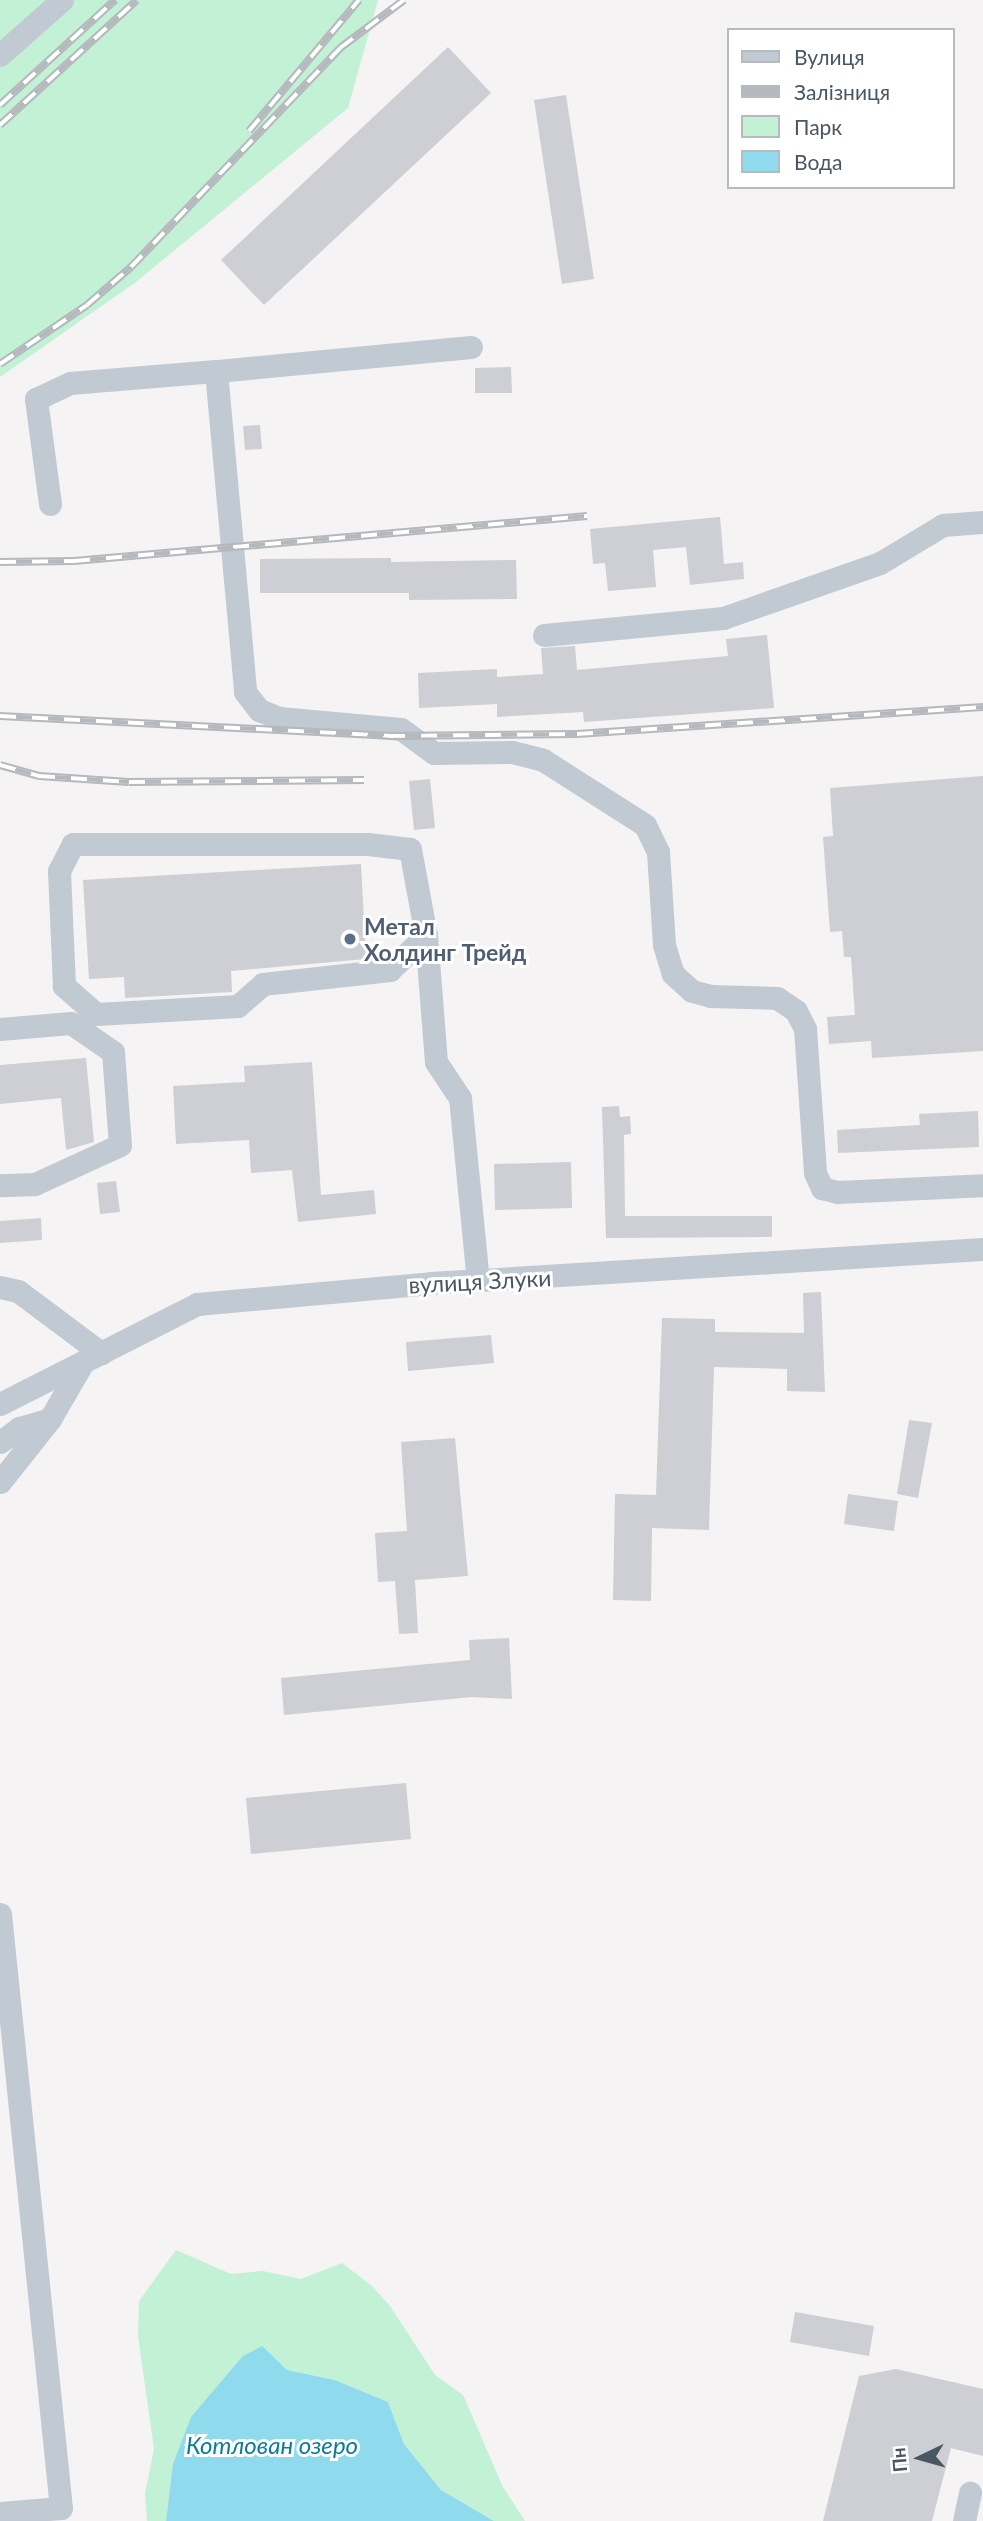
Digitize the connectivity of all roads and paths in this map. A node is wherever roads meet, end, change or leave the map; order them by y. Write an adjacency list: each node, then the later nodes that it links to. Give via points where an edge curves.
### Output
1 (62, 0): 2 (street)
2 (0, 55)
3 (471, 347): 4 (street)
4 (214, 368): 5 (street, via 69,383 36,399); 11 (street, via 245,692 258,710 279,718 401,729 434,753 512,752 544,760 645,825 658,852 664,945 673,974 692,991 711,996 777,998 796,1011 805,1028 815,1173 822,1188 836,1192)
5 (50, 505)
6 (983, 522): 7 (street, via 943,525 880,563 723,618)
7 (544, 635)
8 (426, 935): 8 (street, via 390,970 262,984 239,1006 96,1014 64,986 60,871 73,844 368,844 410,849); 13 (street, via 436,1062 460,1098)
9 (0, 1029): 10 (street, via 71,1023 113,1052 120,1145 36,1184)
10 (0, 1185)
11 (983, 1185)
12 (983, 1249): 13 (street, вулиця Злуки)
13 (478, 1281): 15 (street, вулиця Злуки, via 197,1304)
14 (0, 1287): 15 (street, via 18,1291)
15 (92, 1358): 16 (street, вулиця Злуки); 17 (street)
16 (5, 1402)
17 (50, 1419): 18 (street, via 19,1428); 19 (street)
18 (0, 1442)
19 (0, 1482)
20 (0, 1914): 22 (street, via 61,2508)
21 (970, 2493): 23 (street)
22 (0, 2513)
23 (964, 2521)

